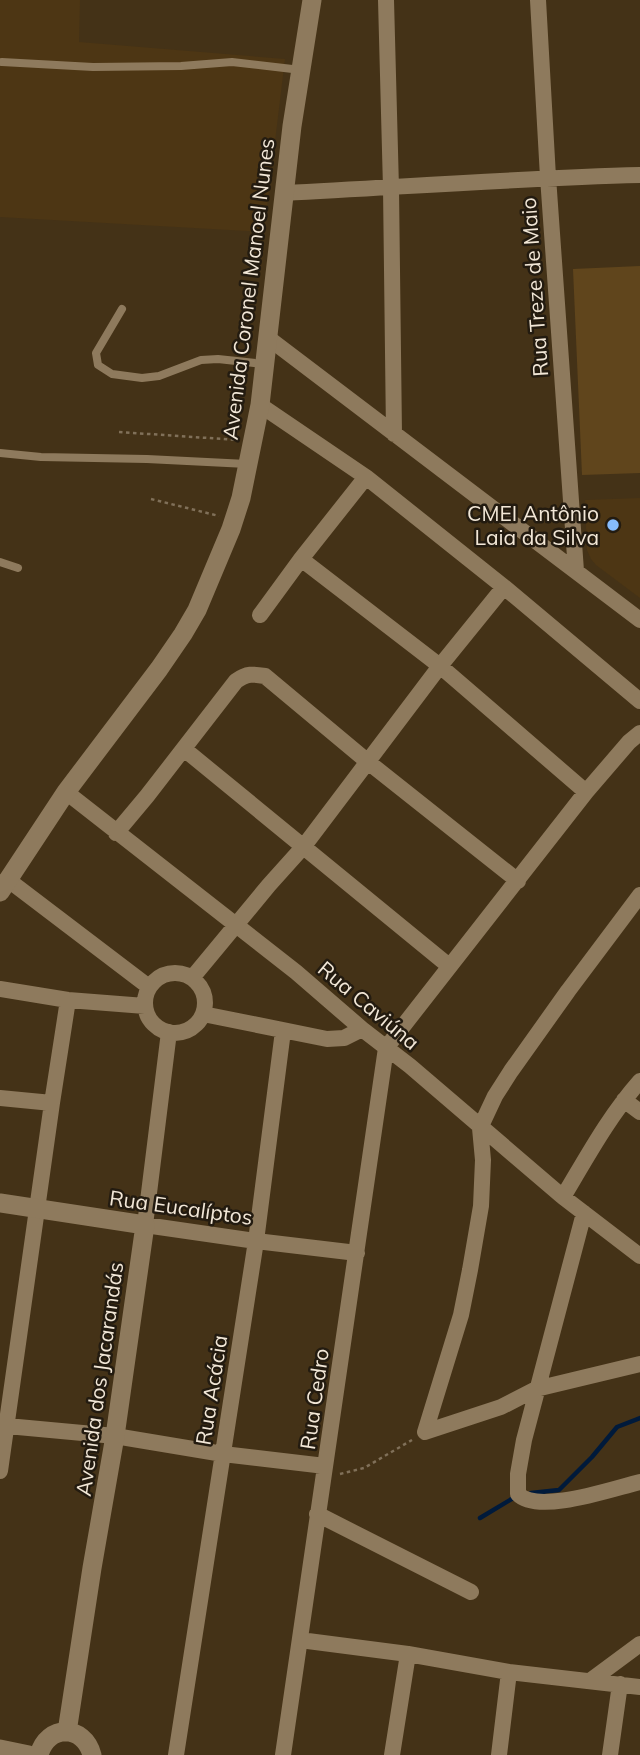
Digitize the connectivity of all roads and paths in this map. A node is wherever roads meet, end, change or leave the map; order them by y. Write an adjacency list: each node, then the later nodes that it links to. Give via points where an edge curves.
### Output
1 (312, 0): 5 (street, Avenida Coronel Manoel Nunes)
2 (386, 0): 8 (street)
3 (538, 0): 7 (street, Rua Treze de Maio)
4 (2, 62): 5 (lane, via 93,67 232,62)
5 (301, 69): 9 (street, Avenida Coronel Manoel Nunes)
6 (640, 175): 7 (street)
7 (548, 177): 8 (street); 25 (street, Rua Treze de Maio)
8 (391, 188): 9 (street); 15 (street)
9 (285, 193): 11 (street, Avenida Coronel Manoel Nunes)
10 (122, 309): 12 (lane, via 96,353 98,365 113,374 159,376 201,360)
11 (267, 337): 12 (street, Avenida Coronel Manoel Nunes); 15 (street)
12 (264, 364): 13 (street, Avenida Coronel Manoel Nunes)
13 (260, 405): 16 (street, Avenida Coronel Manoel Nunes); 19 (street)
14 (119, 432): 16 (path)
15 (394, 434): 25 (street)
16 (252, 441): 18 (street, Avenida Coronel Manoel Nunes)
17 (0, 453): 18 (lane)
18 (247, 464): 21 (street, Avenida Coronel Manoel Nunes)
19 (366, 477): 22 (street); 26 (street)
20 (151, 499): 21 (path)
21 (234, 519): 34 (street, Avenida Coronel Manoel Nunes, via 183,634)
22 (301, 559): 27 (street); 29 (street)
23 (0, 562): 24 (lane)
24 (18, 568)
25 (576, 571): 28 (street)
26 (504, 587): 29 (street); 30 (street)
27 (260, 615)
28 (640, 620)
29 (440, 666): 33 (street); 35 (street)
30 (640, 701)
31 (640, 733): 35 (street)
32 (184, 749): 33 (street, via 236,681 251,673 265,676); 36 (street); 37 (street)
33 (368, 762): 37 (street); 38 (street)
34 (66, 792): 36 (street, Rua Caviúna); 39 (street, Avenida Coronel Manoel Nunes)
35 (586, 792): 38 (street)
36 (116, 833): 41 (street, Rua Caviúna)
37 (304, 846): 41 (street); 42 (street)
38 (518, 881): 42 (street)
39 (4, 886): 44 (street)
40 (640, 895): 58 (street, via 511,1071)
41 (237, 925): 43 (street); 49 (street, Rua Caviúna)
42 (449, 966): 52 (street)
43 (192, 978): 44 (street, via 173,973); 48 (street, via 204,994)
44 (149, 987): 47 (street)
45 (0, 989): 46 (street)
46 (68, 1000): 47 (street); 56 (street)
47 (145, 1006): 51 (street, via 152,1023)
48 (203, 1014): 50 (street); 51 (street, via 189,1029)
49 (362, 1029): 50 (street, via 344,1038 327,1039); 52 (street, Rua Caviúna)
50 (283, 1031): 64 (street, Rua Acácia)
51 (169, 1032): 63 (street, Avenida dos Jacarandás)
52 (386, 1048): 58 (street, Rua Caviúna); 65 (street, Rua Cedro)
53 (640, 1081): 55 (street)
54 (0, 1098): 56 (street)
55 (624, 1100): 57 (street); 59 (street)
56 (52, 1103): 61 (street)
57 (640, 1112)
58 (481, 1128): 59 (street, Rua Caviúna); 70 (street, via 481,1206 470,1270)
59 (563, 1197): 62 (street, Rua Caviúna)
60 (0, 1203): 61 (street, Rua Eucalíptos)
61 (38, 1210): 63 (street, Rua Eucalíptos); 69 (street)
62 (584, 1213): 66 (street, Rua Caviúna); 68 (street)
63 (145, 1225): 64 (street, Rua Eucalíptos); 71 (street, Avenida dos Jacarandás)
64 (256, 1241): 65 (street, Rua Eucalíptos); 72 (street, Rua Acácia)
65 (357, 1254): 74 (street, Rua Cedro)
66 (640, 1256)
67 (640, 1364): 68 (street)
68 (536, 1389): 70 (street, via 501,1407); 75 (street, via 518,1474 518,1494 523,1499 545,1503)
69 (7, 1426): 71 (street); 73 (street)
70 (425, 1432): 74 (path, via 364,1468)
71 (115, 1436): 72 (street); 85 (street, Avenida dos Jacarandás)
72 (223, 1454): 74 (street); 90 (street, Rua Acácia)
73 (0, 1471)
74 (324, 1472): 76 (street, Rua Cedro)
75 (640, 1482)
76 (317, 1514): 77 (street); 78 (street, Rua Cedro)
77 (471, 1592)
78 (300, 1640): 80 (street); 91 (street, Rua Cedro)
79 (640, 1644): 82 (street)
80 (408, 1654): 81 (street); 92 (street)
81 (509, 1672): 82 (street); 93 (street)
82 (590, 1681): 83 (street)
83 (620, 1684): 84 (street); 94 (street)
84 (640, 1687)
85 (67, 1732): 88 (street, via 47,1738); 89 (street, via 86,1741)
86 (0, 1749): 87 (street)
87 (29, 1755)
88 (39, 1755)
89 (92, 1755)
90 (176, 1755)
91 (283, 1755)
92 (392, 1755)
93 (499, 1755)
94 (610, 1755)

